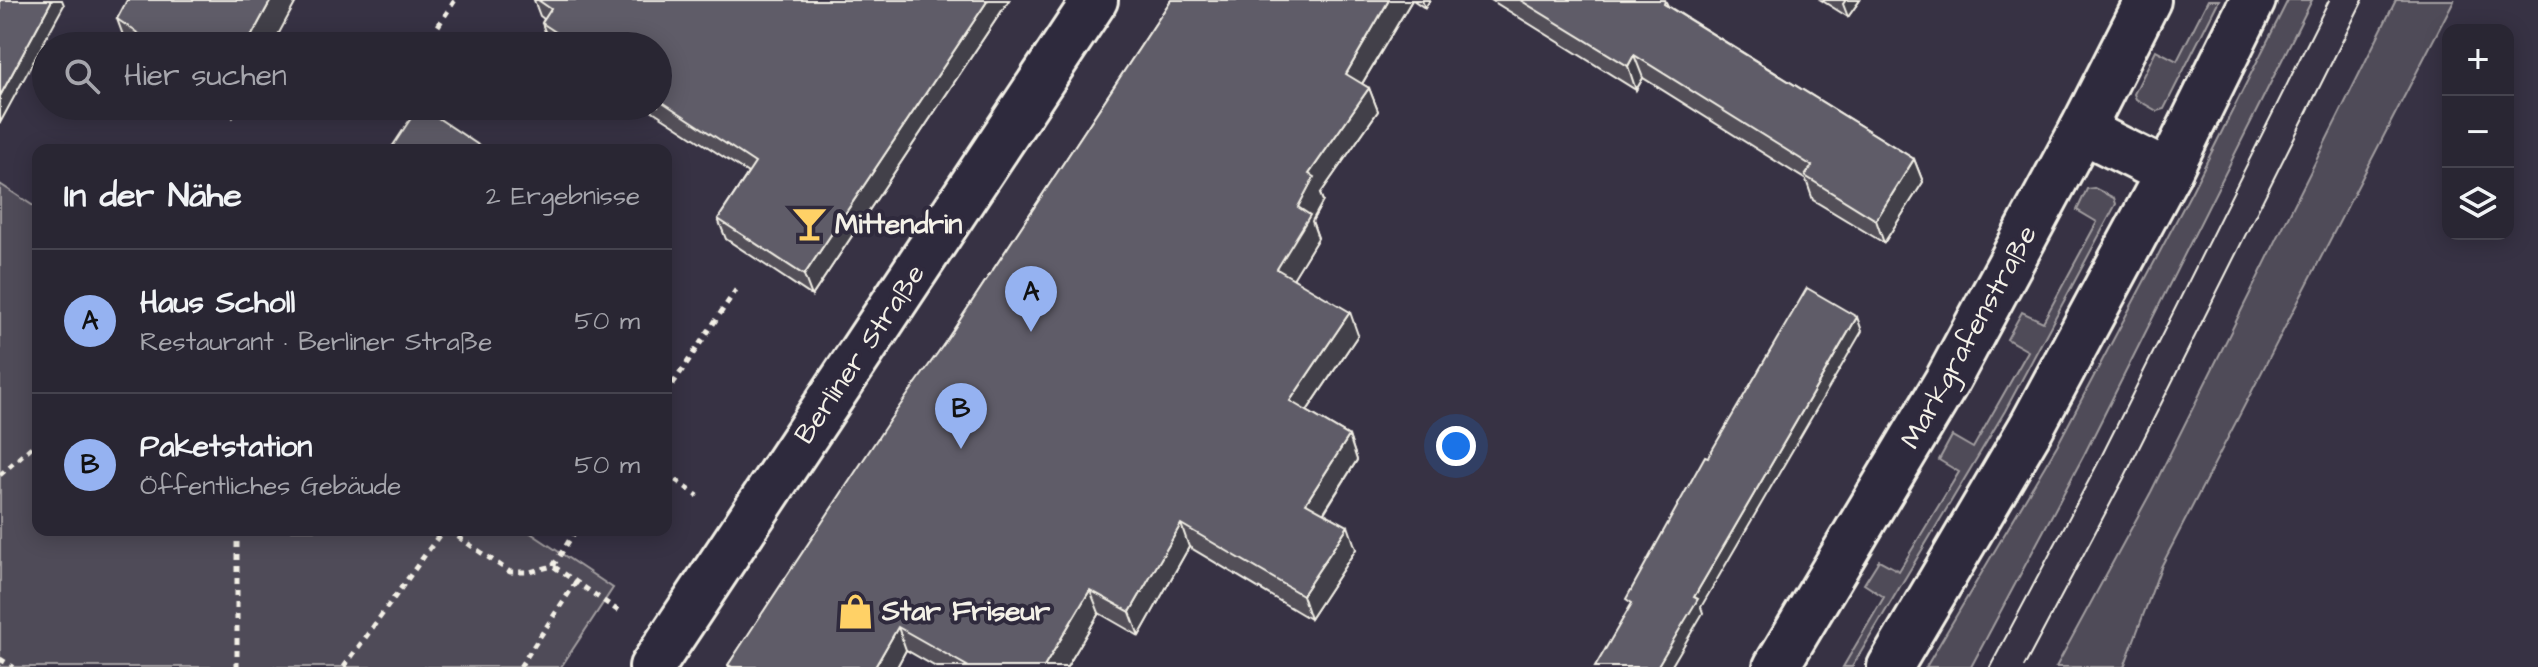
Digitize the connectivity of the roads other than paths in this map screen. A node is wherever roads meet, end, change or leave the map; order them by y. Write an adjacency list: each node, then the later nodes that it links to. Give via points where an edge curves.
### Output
1 (1095, 0): 6 (street, Berliner Straße)
2 (2148, 0): 4 (street, Markgrafenstraße)
3 (2253, 0): 5 (street)
4 (2082, 130): 5 (street); 7 (street, Markgrafenstraße, via 1947,381)
5 (2168, 173): 8 (street, via 2032,426)
6 (659, 656)
7 (1776, 667)
8 (1890, 667)

